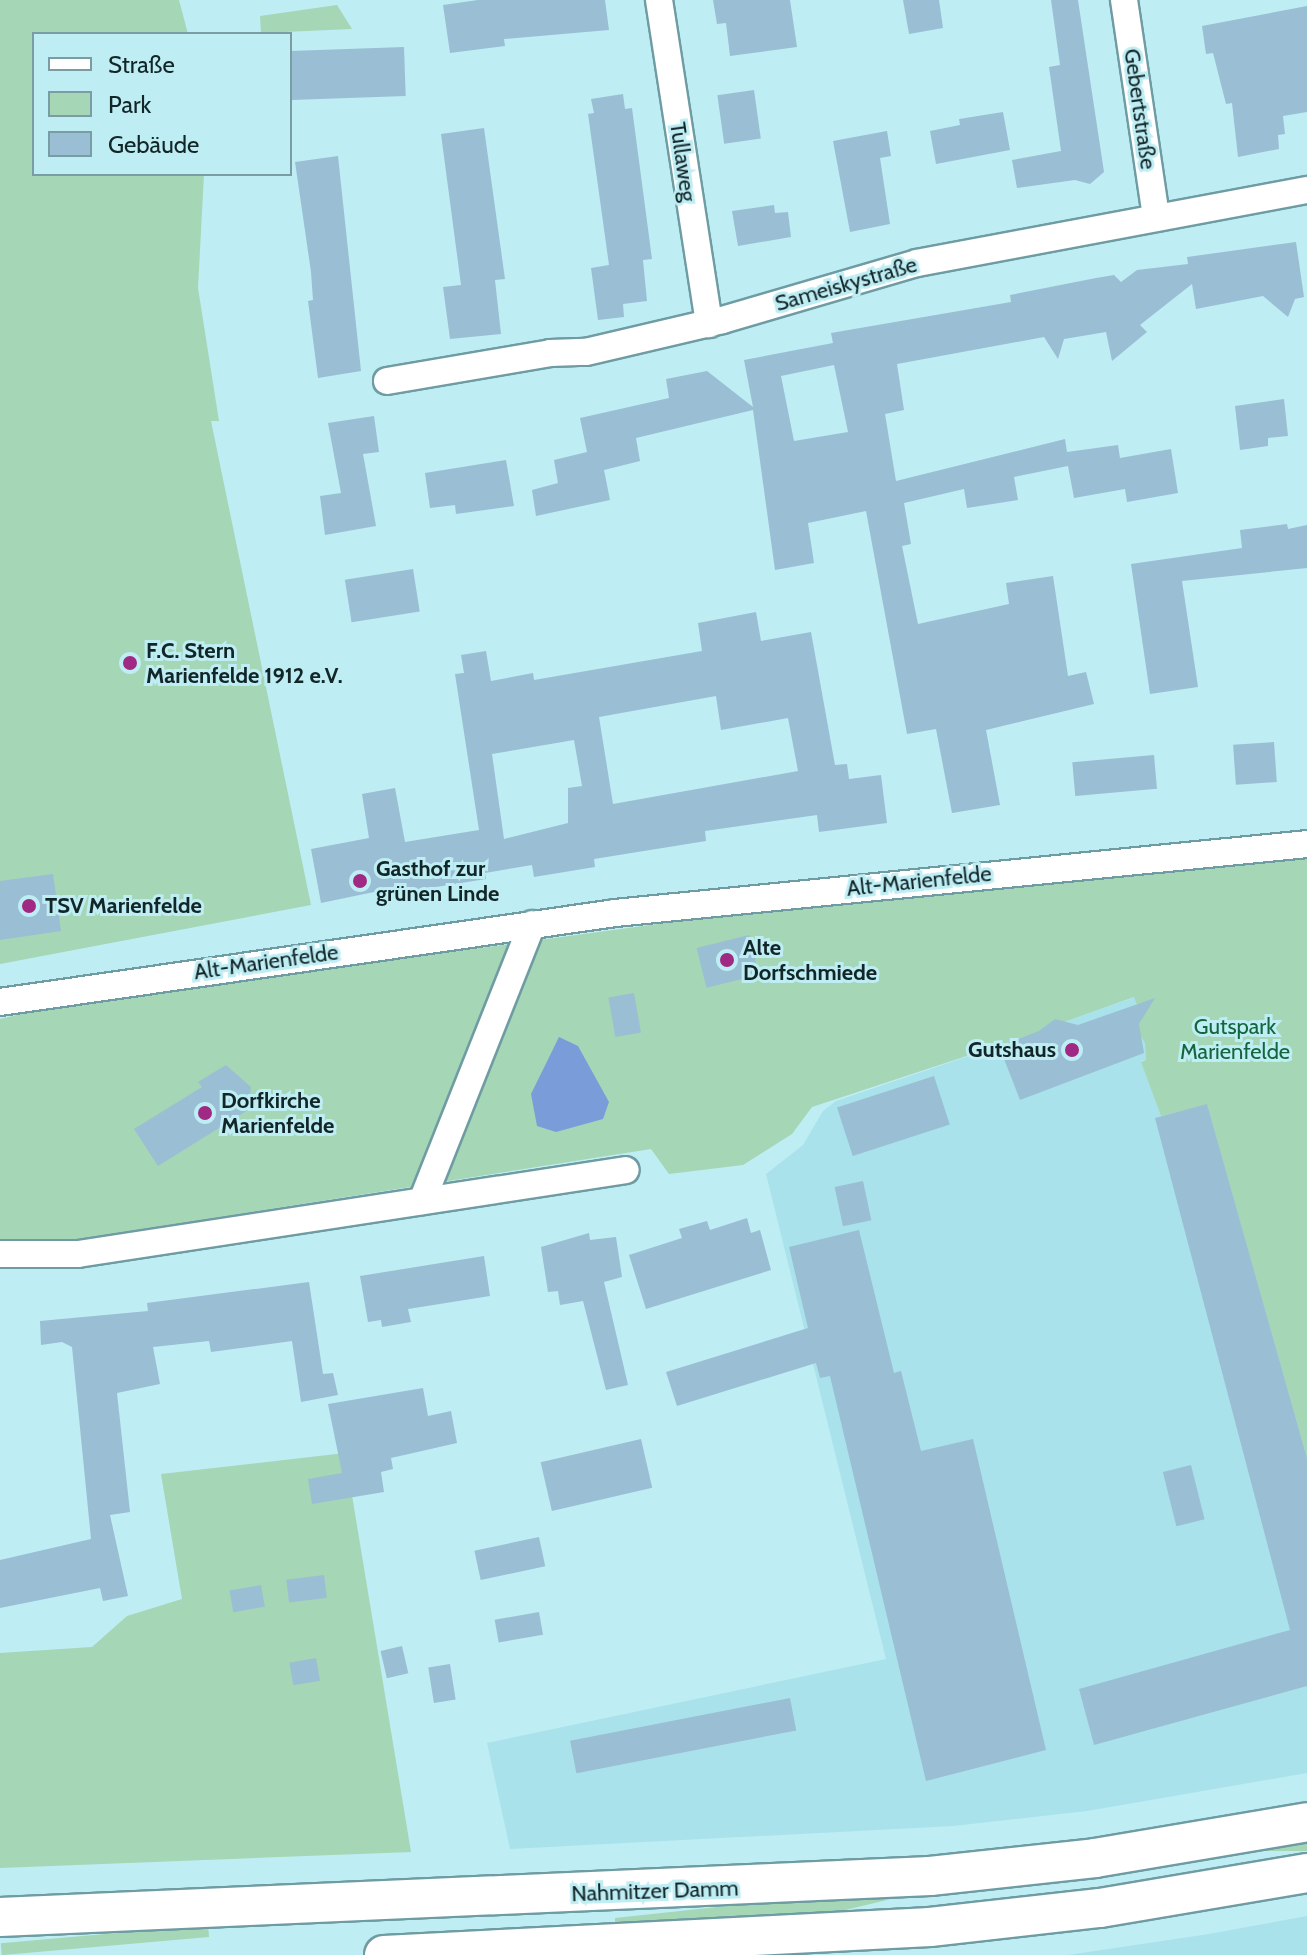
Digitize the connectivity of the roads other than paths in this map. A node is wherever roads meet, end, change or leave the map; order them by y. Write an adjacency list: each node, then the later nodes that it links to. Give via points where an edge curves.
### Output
1 (659, 0): 5 (street, Tullaweg)
2 (1124, 0): 4 (street, Gebertstraße)
3 (1307, 190): 4 (street, Sameiskystraße)
4 (1156, 218): 5 (street, Sameiskystraße, via 917,263)
5 (709, 324): 6 (street, Sameiskystraße, via 586,352 550,353)
6 (387, 381)
7 (1307, 844): 8 (street, Alt-Marienfelde)
8 (532, 924): 9 (street, Alt-Marienfelde); 11 (street)
9 (0, 1002)
10 (626, 1170): 11 (street)
11 (422, 1201): 12 (street, via 78,1254)
12 (0, 1254)
13 (1307, 1822): 15 (main road, Nahmitzer Damm, via 1095,1858 930,1876)
14 (1307, 1873): 16 (main road, via 1100,1908 930,1927)
15 (0, 1917)
16 (384, 1955)

